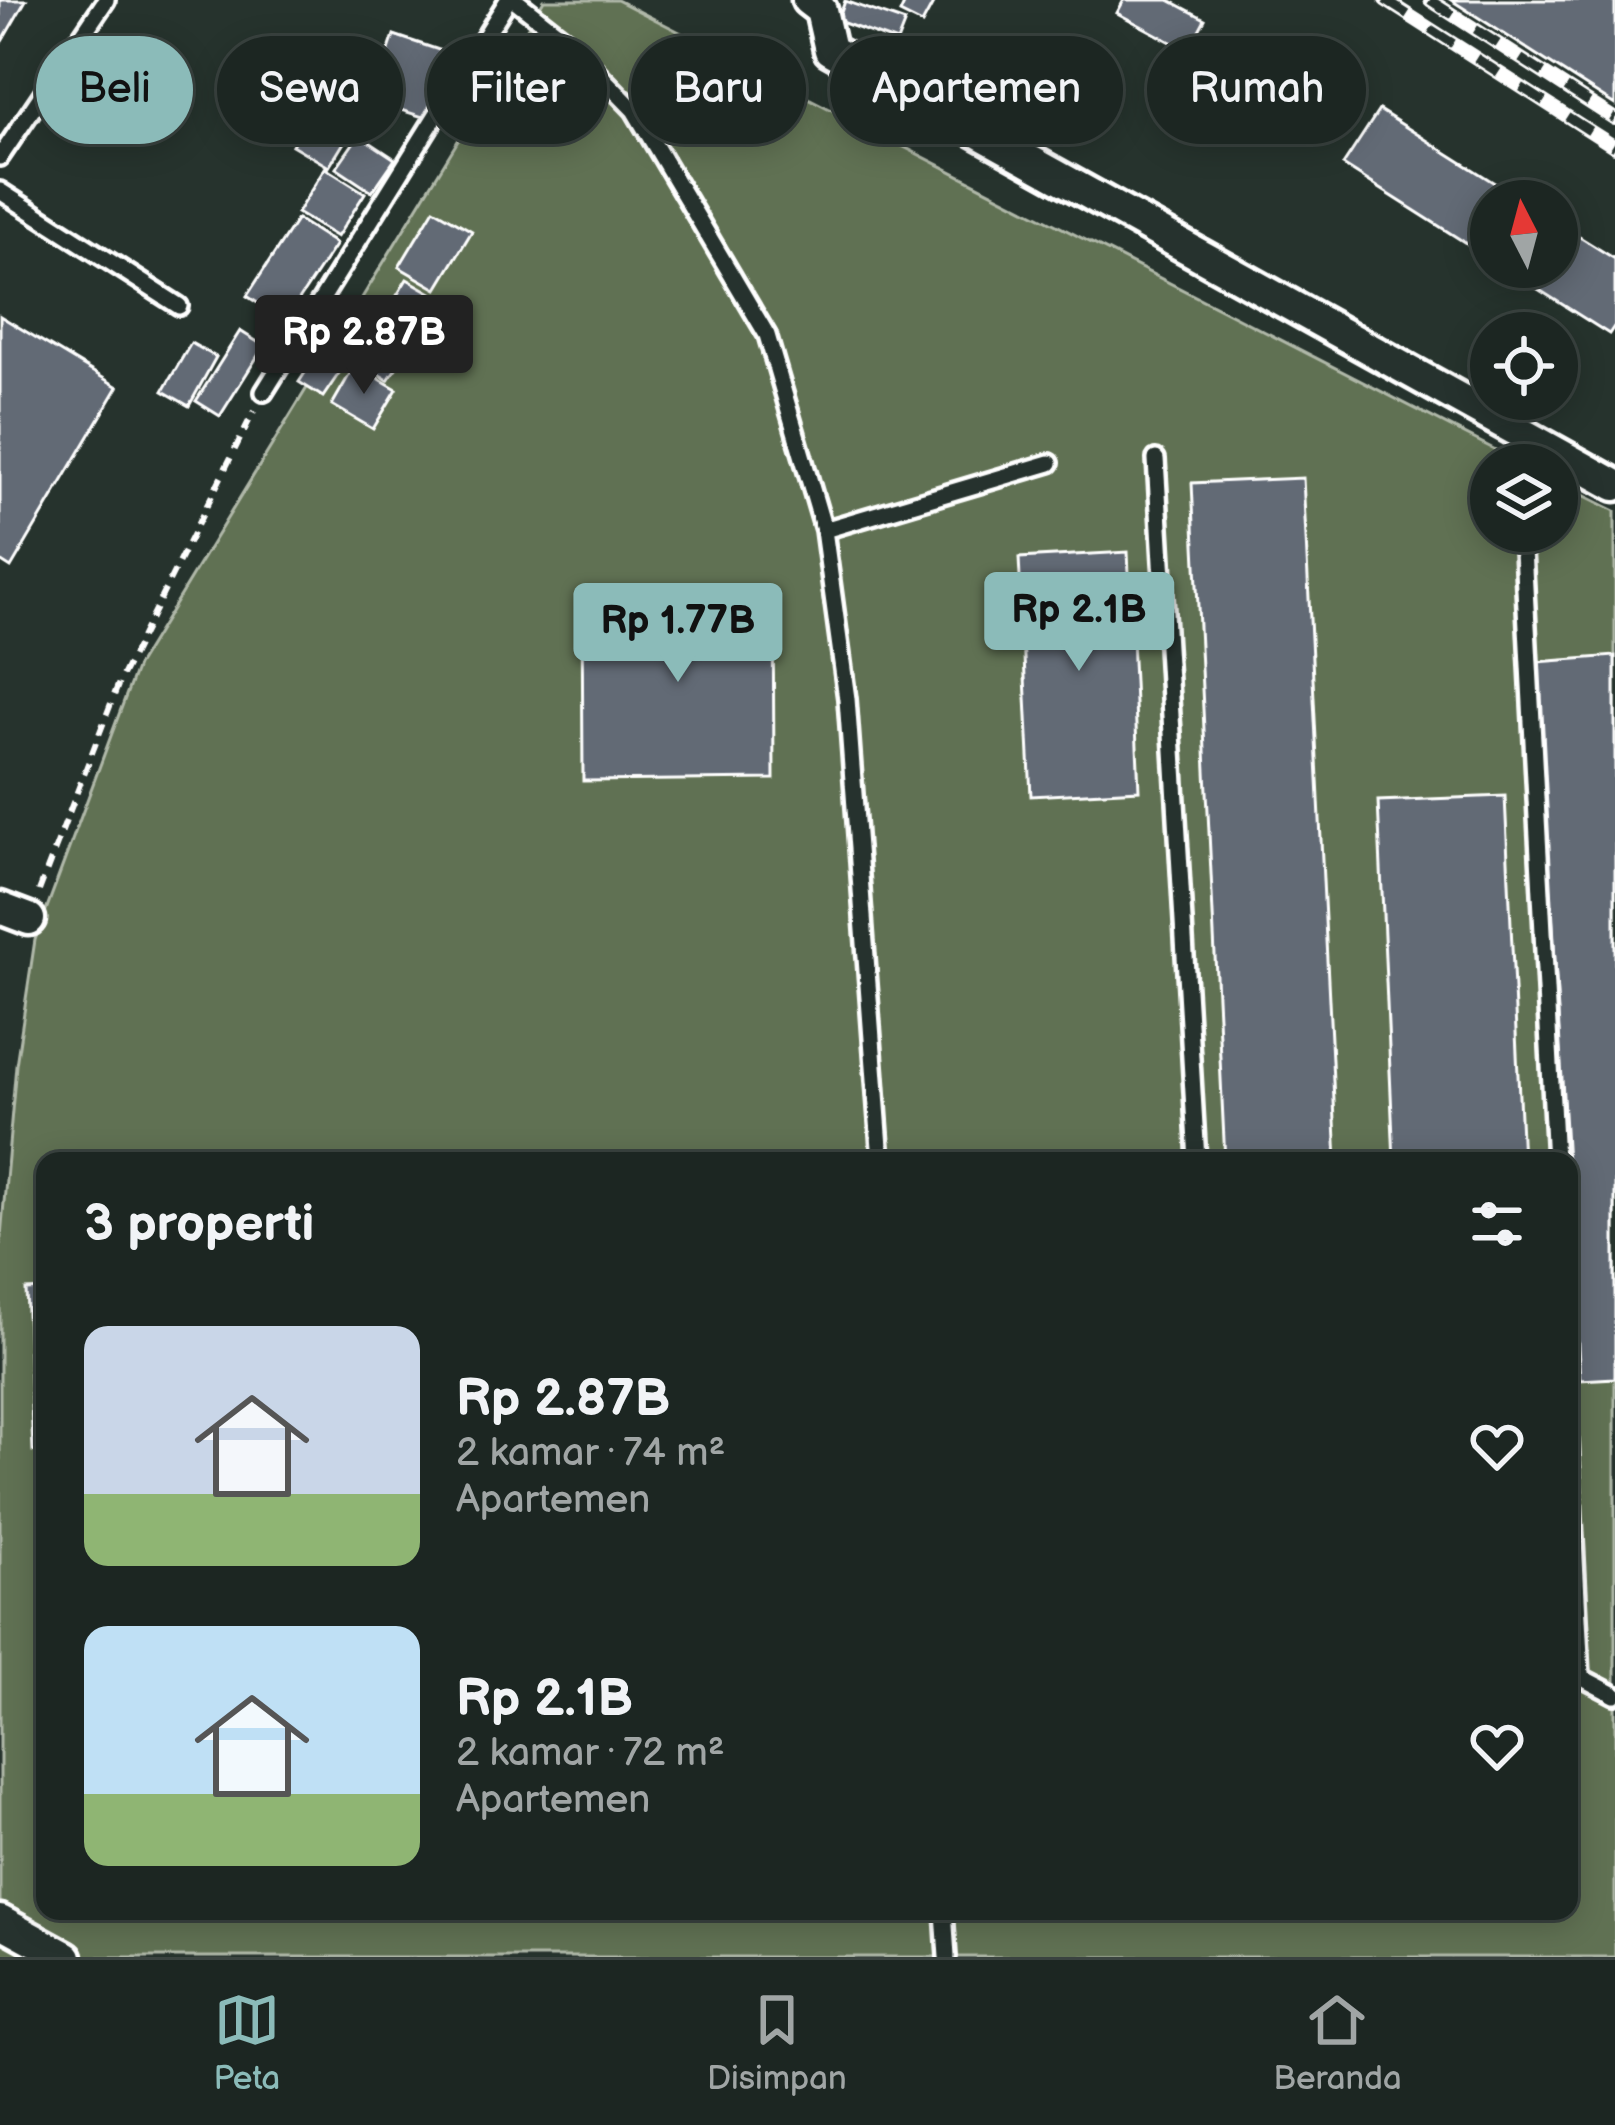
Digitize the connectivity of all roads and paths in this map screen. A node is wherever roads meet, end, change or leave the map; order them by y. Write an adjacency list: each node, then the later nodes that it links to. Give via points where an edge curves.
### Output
1 (106, 0): 4 (lane)
2 (511, 0): 7 (lane); 11 (lane, via 565,39 634,110 706,224 767,335)
3 (808, 0): 10 (street, via 821,10 830,50)
4 (0, 157)
5 (0, 191): 6 (lane)
6 (178, 306)
7 (264, 392): 13 (path, via 129,658)
8 (1156, 459): 15 (lane)
9 (1050, 463): 11 (lane)
10 (1615, 485)
11 (824, 530): 14 (lane, via 847,700)
12 (1523, 552): 16 (lane)
13 (15, 914)
14 (880, 1152)
15 (1196, 1152)
16 (1555, 1152)
17 (1578, 1676): 18 (lane)
18 (1615, 1695)
19 (944, 1920): 22 (lane)
20 (0, 1922): 21 (street)
21 (66, 1957)
22 (946, 1957)

